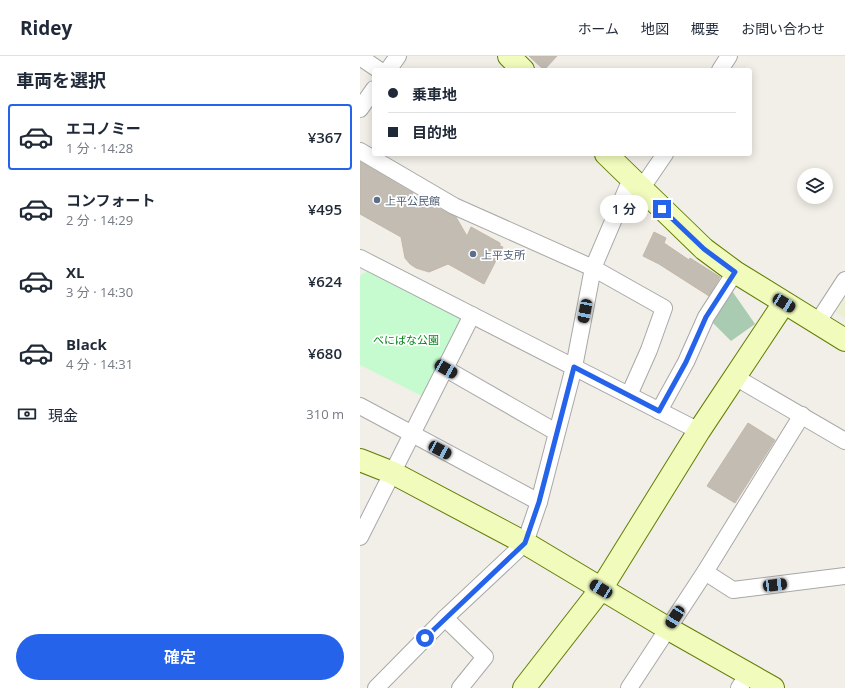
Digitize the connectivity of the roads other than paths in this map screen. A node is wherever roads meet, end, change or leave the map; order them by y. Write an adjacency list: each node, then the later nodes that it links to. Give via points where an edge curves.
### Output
1 (398, 56): 6 (street)
2 (509, 56): 7 (street)
3 (729, 56): 8 (street)
4 (360, 57): 5 (street)
5 (376, 68)
6 (389, 68)
7 (521, 68)
8 (721, 68)
9 (372, 92): 10 (street)
10 (360, 109)
11 (360, 151): 16 (street, via 454,206)
12 (608, 156): 14 (street)
13 (663, 156): 14 (street)
14 (636, 184): 16 (street); 17 (street, via 704,249)
15 (360, 258): 20 (street)
16 (593, 268): 23 (street); 26 (street, via 664,308)
17 (735, 272): 19 (street); 28 (street, via 706,317 686,362)
18 (845, 280): 21 (street)
19 (784, 303): 21 (street); 25 (street)
20 (472, 315): 23 (street); 24 (street)
21 (817, 323): 22 (street)
22 (845, 340)
23 (574, 367): 26 (street); 31 (street)
24 (446, 369): 31 (street); 32 (street)
25 (735, 377): 29 (street); 30 (street)
26 (629, 396): 28 (street)
27 (360, 406): 32 (street)
28 (659, 411): 30 (street)
29 (802, 415): 33 (street); 39 (street)
30 (699, 431): 41 (street)
31 (556, 432): 36 (street)
32 (412, 435): 35 (street); 36 (street)
33 (845, 441)
34 (360, 460): 35 (street)
35 (393, 473): 37 (street); 38 (street)
36 (539, 502): 38 (street)
37 (360, 537)
38 (525, 543): 41 (street); 42 (street)
39 (705, 572): 40 (street, via 733,590); 43 (street)
40 (845, 576)
41 (601, 589): 43 (street); 47 (street)
42 (445, 618): 45 (street); 46 (street, via 485,657)
43 (667, 628): 44 (street); 48 (street)
44 (744, 681): 49 (street)
45 (376, 688)
46 (460, 688)
47 (524, 688)
48 (629, 688)
49 (773, 688)

